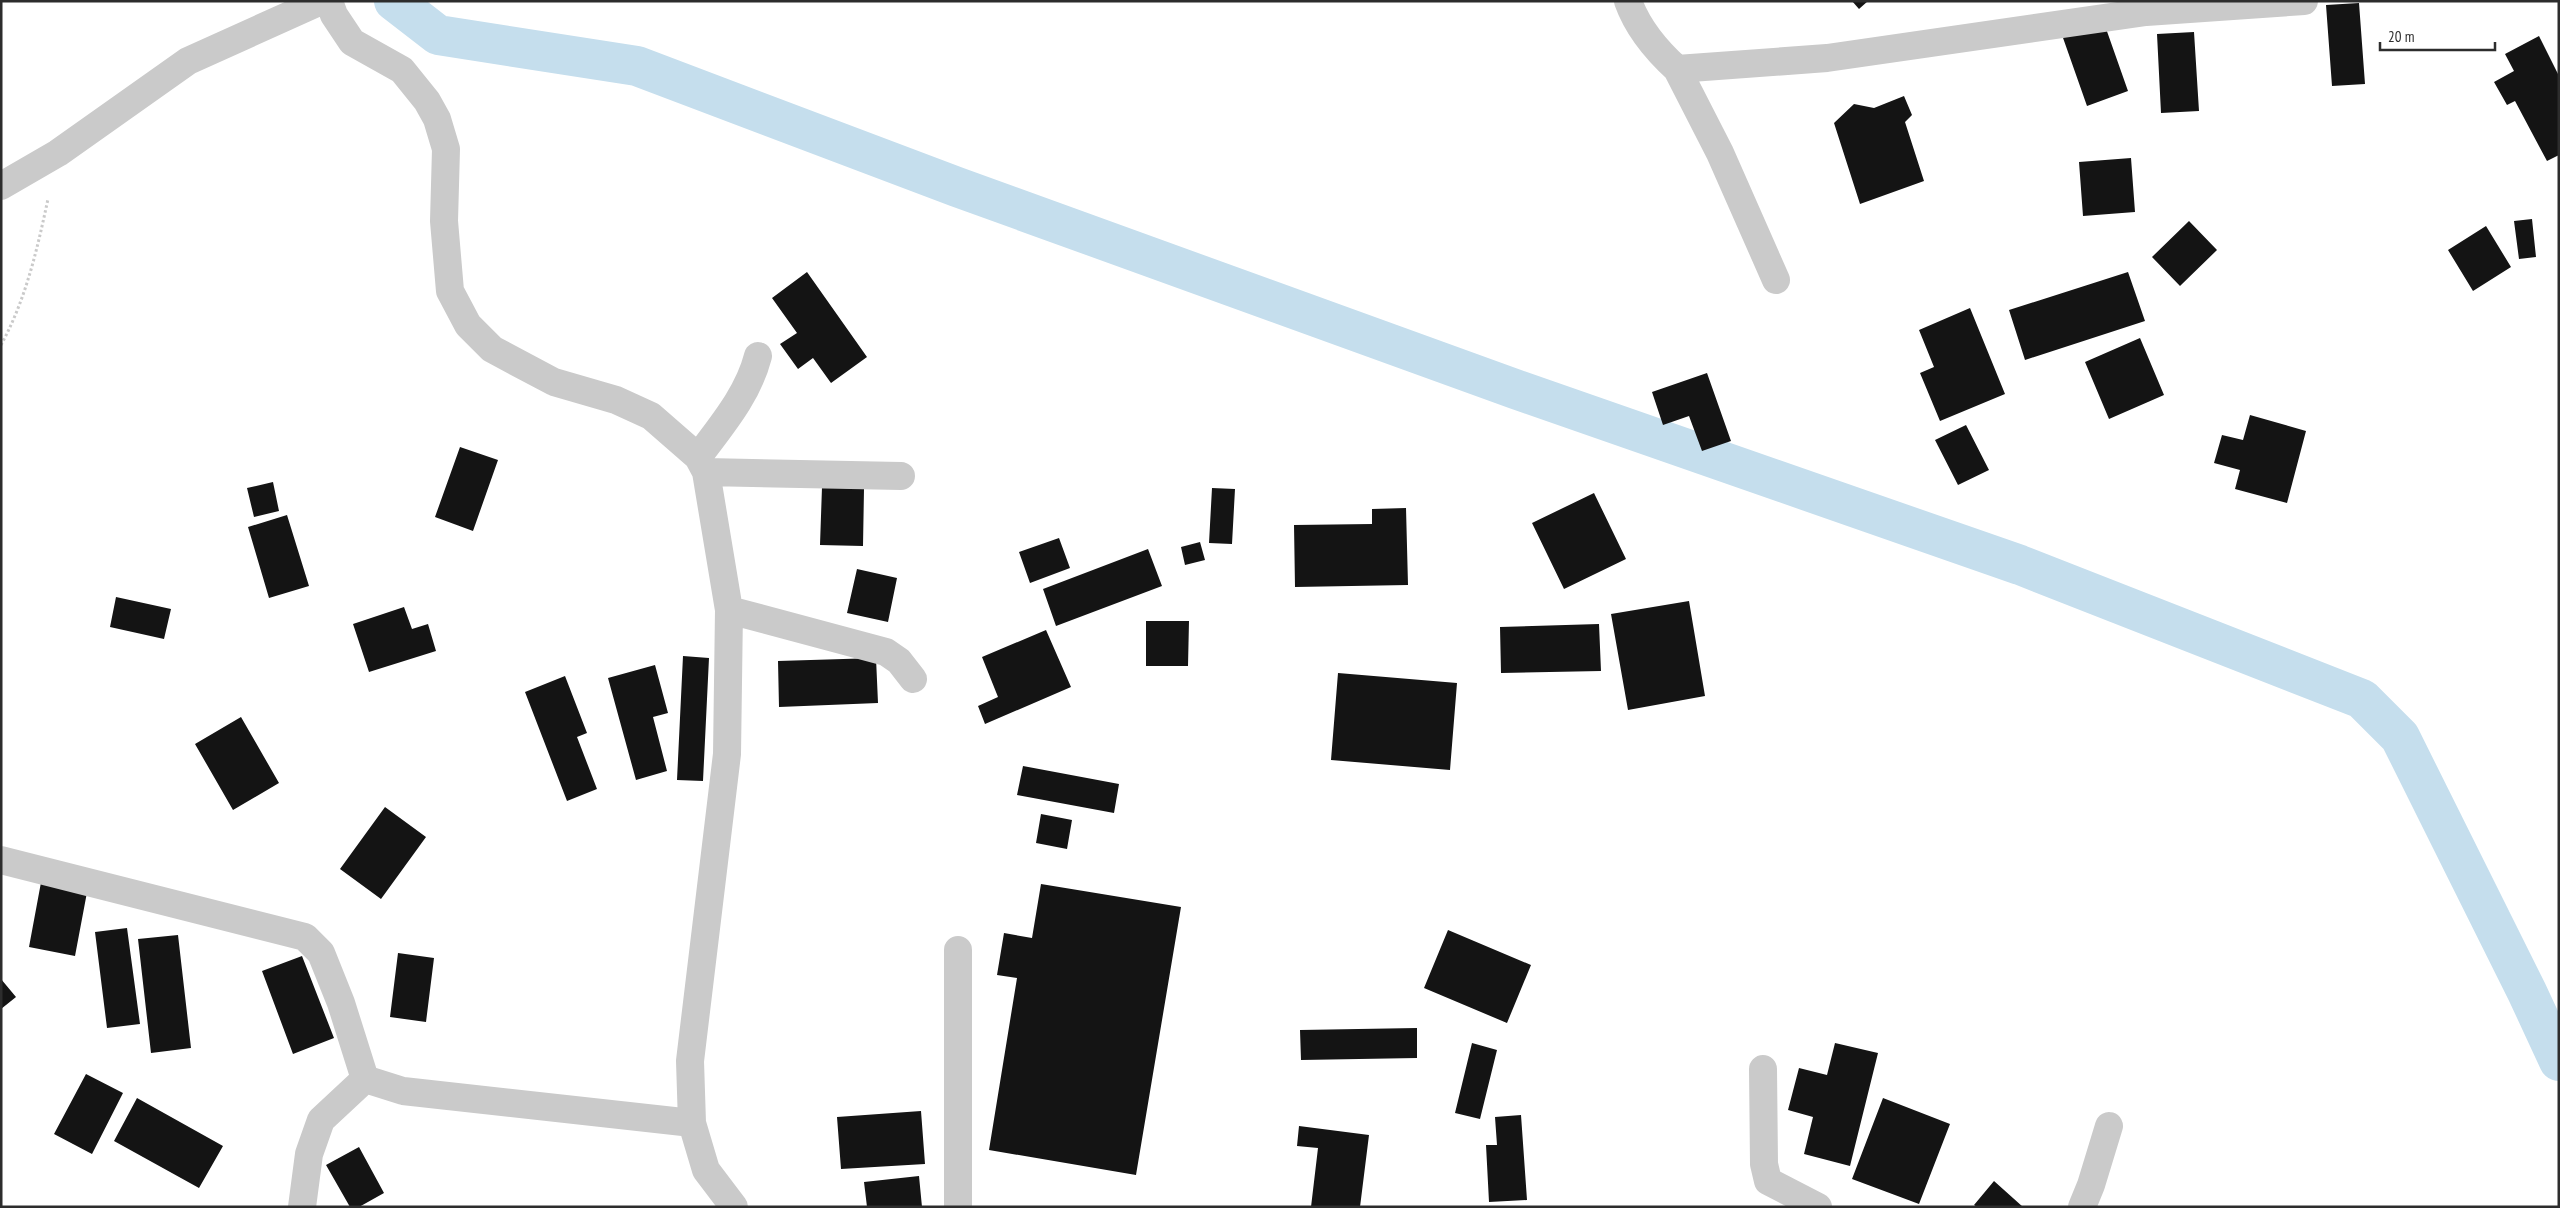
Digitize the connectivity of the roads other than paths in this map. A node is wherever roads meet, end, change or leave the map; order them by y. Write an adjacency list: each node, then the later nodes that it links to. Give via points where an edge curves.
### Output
1 (321, 1): 6 (street, via 188,61 58,153)
2 (329, 1): 9 (street, via 352,42 402,70 437,119 446,149 444,222 450,291 468,325 492,349 554,382 616,400 651,416)
3 (1628, 1): 5 (street, via 1655,49)
4 (2304, 1): 5 (street, via 2146,12 1827,58)
5 (1677, 69): 7 (street, via 1720,153)
6 (1, 186)
7 (1776, 280)
8 (758, 356): 9 (street, via 754,373)
9 (702, 465): 10 (street); 11 (street)
10 (901, 476)
11 (729, 610): 12 (street, via 886,652 899,661); 17 (street, via 727,754 690,1060)
12 (913, 679)
13 (1, 860): 16 (street, via 304,937 322,953)
14 (958, 950): 21 (street)
15 (1763, 1069): 22 (street, via 1764,1164 1768,1181)
16 (365, 1079): 17 (street, via 403,1091); 19 (street, via 321,1120 309,1154)
17 (692, 1123): 20 (street, via 706,1170)
18 (2109, 1126): 23 (street)
19 (302, 1207)
20 (734, 1207)
21 (958, 1207)
22 (1818, 1207)
23 (2082, 1207)

